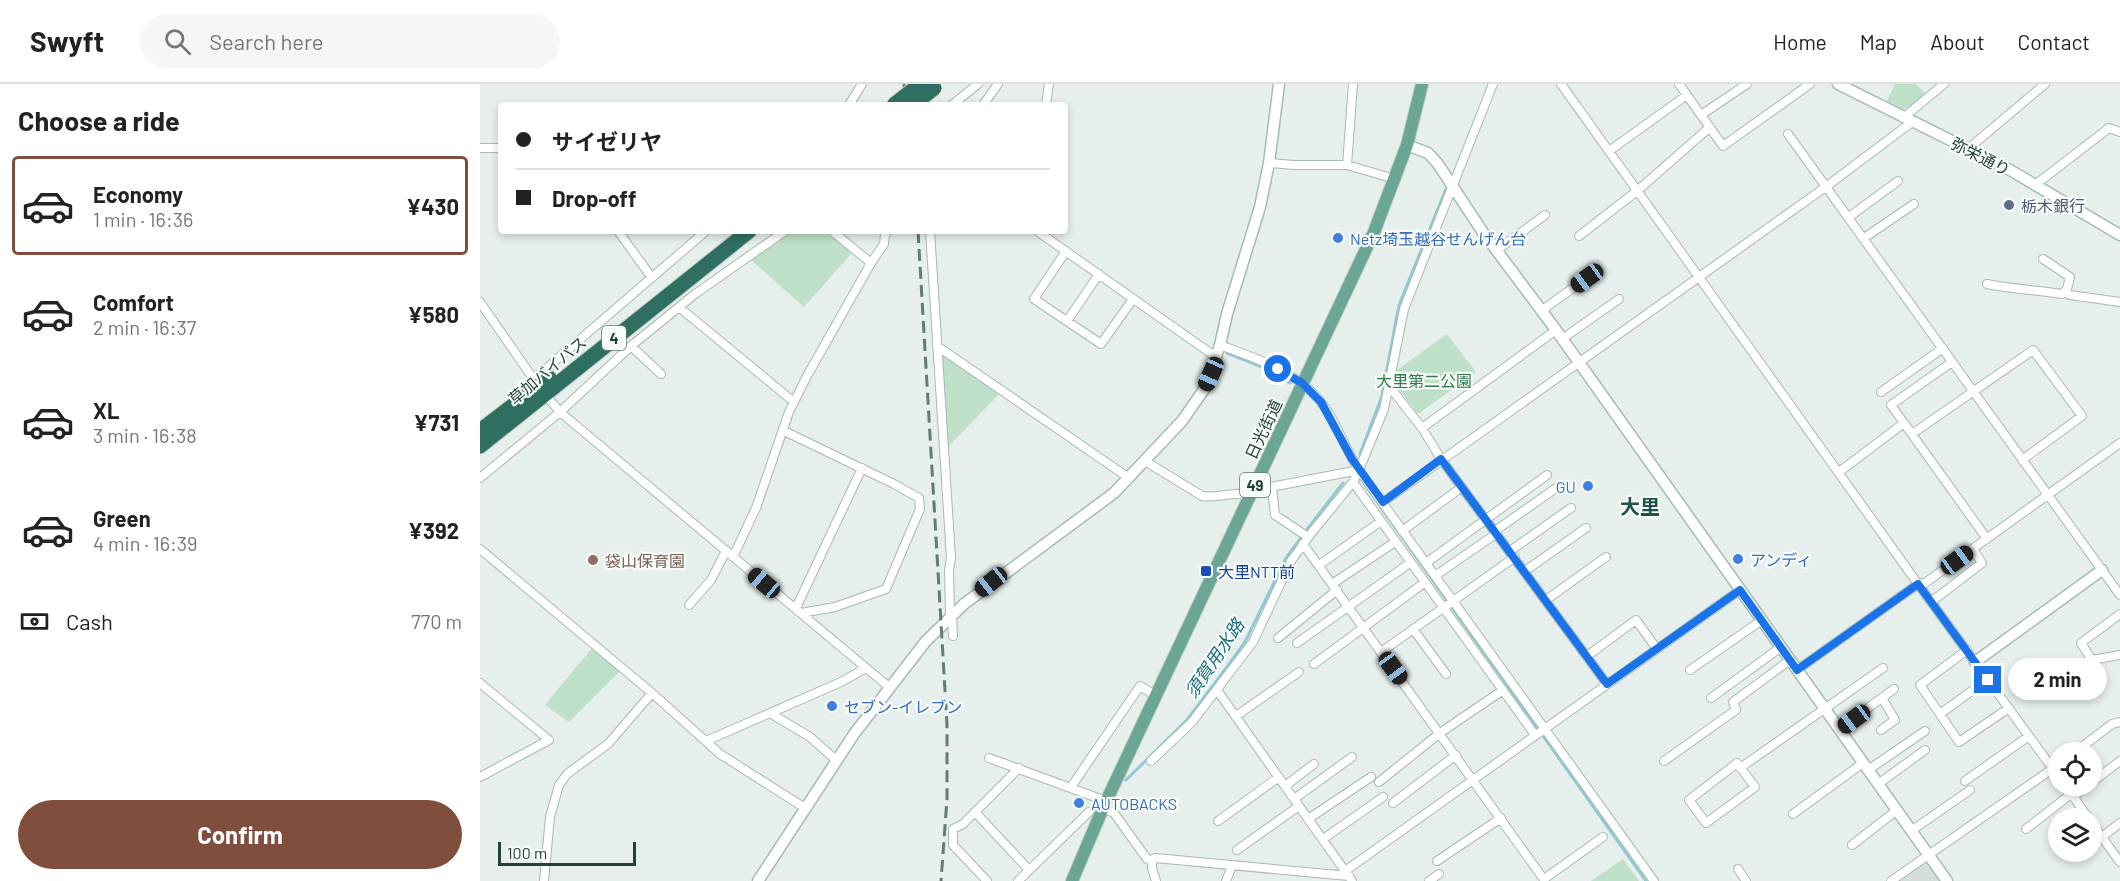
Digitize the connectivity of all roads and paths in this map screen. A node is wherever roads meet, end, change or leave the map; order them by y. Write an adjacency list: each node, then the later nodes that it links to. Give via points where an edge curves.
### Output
1 (862, 84): 18 (street)
2 (978, 84): 22 (street)
3 (998, 84): 23 (street)
4 (1049, 84): 24 (street)
5 (1279, 84): 35 (street)
6 (1353, 84): 36 (street)
7 (1422, 84): 30 (main road, 日光街道 / 49)
8 (1493, 84): 41 (street)
9 (1561, 84): 34 (street)
10 (1679, 84): 17 (street)
11 (1747, 84): 25 (street)
12 (1810, 84): 27 (street, via 1723,146)
13 (1838, 84): 26 (street, 弥栄通り)
14 (1944, 84): 26 (street)
15 (2045, 84): 33 (street)
16 (928, 85): 19 (highway, bridge); 20 (highway, bridge); 21 (street)
17 (1687, 95): 25 (street); 34 (street)
18 (851, 102)
19 (899, 102)
20 (914, 102)
21 (921, 102)
22 (956, 102)
23 (985, 102)
24 (1046, 102)
25 (1701, 115): 27 (street)
26 (1908, 120): 33 (street, 弥栄通り); 40 (street)
27 (1710, 127): 42 (street)
28 (2120, 132): 39 (street, via 2109,128)
29 (1788, 134): 40 (street)
30 (1407, 145): 37 (main road, 日光街道 / 49); 41 (street, via 1428,153)
31 (480, 148): 32 (street)
32 (498, 148)
33 (1968, 149): 39 (street, 弥栄通り)
34 (1609, 152): 42 (street)
35 (1269, 163): 36 (street); 76 (street)
36 (1347, 165): 37 (street)
37 (1395, 179): 84 (main road, 日光街道 / 49)
38 (1898, 181): 45 (street)
39 (2035, 185): 55 (street, 弥栄通り)
40 (1827, 186): 45 (street); 65 (street)
41 (1453, 187): 58 (street); 86 (street, via 1404,309)
42 (1637, 191): 56 (street); 65 (street)
43 (1914, 204): 57 (street)
44 (1545, 215): 58 (street)
45 (1849, 217): 57 (street)
46 (620, 234): 63 (street)
47 (702, 234): 63 (street)
48 (729, 234): 85 (highway, 草加バイパス / 4)
49 (745, 234): 85 (highway, 草加バイパス / 4, via 616,335)
50 (780, 234): 72 (street)
51 (836, 234): 61 (street)
52 (886, 234): 61 (street)
53 (930, 234): 78 (street)
54 (1041, 234): 59 (street)
55 (2120, 235)
56 (1579, 236)
57 (1864, 238): 79 (street)
58 (1497, 250): 73 (street)
59 (1066, 251): 62 (street); 74 (street, via 1034,299)
60 (2043, 259): 67 (street, via 2070,277)
61 (871, 263): 89 (street)
62 (1099, 274): 68 (street); 74 (street)
63 (652, 278): 85 (street)
64 (1587, 278): 73 (street)
65 (1699, 278): 81 (street); 103 (street)
66 (1987, 284): 67 (street)
67 (2064, 292): 70 (street)
68 (1133, 299): 74 (street, via 1101,344); 80 (street)
69 (1619, 299): 75 (street)
70 (2119, 301)
71 (480, 302): 85 (street)
72 (680, 308): 77 (street); 89 (street)
73 (1541, 311): 75 (street)
74 (1067, 321)
75 (1559, 335): 81 (street); 92 (street)
76 (1220, 345): 80 (street); 84 (street, via 1263,361)
77 (631, 346): 83 (street); 90 (street)
78 (937, 346): 106 (street); 147 (street, via 951,558)
79 (1943, 348): 82 (street); 87 (street)
80 (1216, 357): 100 (street, via 1211,374 1182,421)
81 (1578, 362): 98 (street); 137 (street)
82 (1952, 362): 88 (street); 91 (street, via 1891,405)
83 (661, 374)
84 (1302, 383): 102 (street, via 1321,402); 111 (main road, 日光街道 / 49)
85 (539, 387): 90 (street); 93 (highway, 草加バイパス / 4); 97 (highway, 草加バイパス / 4)
86 (1389, 387): 92 (street); 102 (street)
87 (1881, 392)
88 (1974, 392): 95 (street); 99 (street); 99 (street, via 2033,350 2075,405 2082,416)
89 (794, 402): 94 (street)
90 (560, 412): 105 (street); 125 (street)
91 (1905, 423): 95 (street); 103 (street)
92 (1422, 428): 98 (street)
93 (480, 431)
94 (783, 431): 101 (street); 125 (street, via 756,508)
95 (1912, 435): 120 (street)
96 (2120, 443): 112 (street)
97 (480, 447)
98 (1441, 459): 109 (street); 113 (street)
99 (2022, 460): 112 (street)
100 (1145, 461): 106 (street); 111 (street, via 1203,496)
101 (862, 468): 145 (street); 145 (street, via 919,498 920,509 886,589 835,608)
102 (1359, 470): 107 (street); 108 (street); 113 (street)
103 (1839, 472): 135 (street)
104 (1547, 475): 115 (street)
105 (480, 478)
106 (1129, 478): 147 (street)
107 (1353, 482): 116 (street); 121 (street)
108 (1272, 487): 111 (street); 121 (street, via 1275,514)
109 (1462, 487): 115 (street); 118 (street)
110 (1556, 488): 119 (street)
111 (1252, 491): 177 (main road, 日光街道 / 49)
112 (2048, 495): 120 (street); 131 (street)
113 (1383, 502): 118 (street)
114 (1571, 508): 126 (street)
115 (1486, 519): 119 (street); 129 (street)
116 (1380, 522): 122 (street); 130 (street)
117 (1586, 528): 132 (street)
118 (1402, 531): 129 (street)
119 (1496, 532): 126 (street); 133 (street)
120 (1987, 538): 124 (street)
121 (1306, 540): 130 (street); 174 (street, via 1291,561 1253,642)
122 (1395, 542): 128 (street); 136 (street)
123 (480, 549): 176 (street)
124 (1973, 549): 135 (street, via 1925,584); 141 (street, via 1982,563)
125 (730, 554): 142 (street); 145 (street)
126 (1513, 554): 132 (street); 140 (street)
127 (1606, 557): 139 (street)
128 (1410, 563): 134 (street); 143 (street)
129 (1426, 563): 133 (street)
130 (1319, 565): 136 (street)
131 (2102, 570): 138 (street); 161 (street)
132 (1525, 571): 139 (street)
133 (1435, 576): 140 (street)
134 (1424, 583): 144 (street); 149 (street)
135 (1918, 584): 141 (street); 166 (street)
136 (1335, 587): 143 (street); 152 (street)
137 (1740, 590): 148 (street); 155 (street)
138 (2120, 596)
139 (1546, 600): 159 (street)
140 (1453, 601): 144 (street); 186 (street)
141 (1931, 602): 156 (street)
142 (689, 604)
143 (1348, 606): 149 (street); 153 (street)
144 (1443, 608): 150 (street); 175 (street)
145 (798, 611): 163 (street)
146 (2120, 614): 158 (street, via 2081,643 2092,660)
147 (951, 616): 151 (street); 172 (street)
148 (1762, 620): 154 (street); 165 (street)
149 (1363, 627): 157 (street); 162 (street)
150 (1413, 629): 157 (street); 168 (street)
151 (953, 636)
152 (1278, 638)
153 (1297, 643)
154 (1781, 647): 160 (street); 178 (street)
155 (1657, 649): 159 (street, via 1636,620); 171 (street)
156 (1967, 650): 161 (street); 183 (street, via 1920,685)
157 (1382, 652): 190 (street)
158 (2120, 655)
159 (1587, 656): 171 (street)
160 (1790, 660): 166 (street); 202 (street, via 1732,702 1736,710)
161 (1975, 662): 169 (street)
162 (1314, 664)
163 (866, 668): 172 (street); 182 (street)
164 (1883, 668): 181 (street)
165 (1690, 670)
166 (1797, 670): 181 (street)
167 (1299, 672): 184 (street)
168 (1446, 674)
169 (1988, 680): 180 (street); 183 (street)
170 (480, 683): 210 (street, via 549,740)
171 (1607, 684): 186 (street)
172 (889, 687): 199 (street)
173 (1894, 689): 179 (street)
174 (1217, 690): 184 (street); 201 (street, via 1192,722)
175 (1503, 690): 190 (street); 191 (street)
176 (651, 693): 193 (street); 251 (street, via 608,744 567,774 559,785 550,817)
177 (1156, 696): 218 (street, via 1140,686); 224 (main road, 日光街道 / 49)
178 (1711, 698)
179 (1882, 698): 187 (street); 188 (street, via 1895,720)
180 (2009, 708): 183 (street, via 1959,742); 192 (street)
181 (1825, 709): 187 (street); 207 (street)
182 (770, 713): 193 (street); 199 (street, via 810,737)
183 (1940, 714)
184 (1236, 716): 211 (street)
185 (2120, 722): 194 (street)
186 (1544, 729): 191 (street); 259 (street)
187 (1839, 729): 205 (street)
188 (1881, 730)
189 (1925, 731): 205 (street)
190 (1440, 734): 196 (street); 215 (street)
191 (1535, 735): 213 (street)
192 (2029, 736): 200 (street); 214 (street)
193 (706, 741): 225 (street)
194 (2088, 742)
195 (1924, 750): 216 (street)
196 (1456, 755): 213 (street); 223 (street)
197 (1352, 757): 222 (street)
198 (989, 758): 206 (street)
199 (836, 760): 225 (street)
200 (2048, 760)
201 (1151, 761)
202 (1664, 761)
203 (2120, 761): 209 (street)
204 (1314, 764): 217 (street)
205 (1866, 766): 216 (street); 229 (street)
206 (1019, 768): 218 (street); 227 (street)
207 (1740, 768): 207 (street, via 1755,787 1706,823 1689,800 1737,763)
208 (2048, 775): 241 (street)
209 (2102, 775)
210 (480, 777)
211 (1279, 777): 217 (street); 232 (street)
212 (1371, 777): 231 (street)
213 (1473, 779): 230 (street); 249 (street)
214 (1965, 781)
215 (1379, 782)
216 (1878, 784): 226 (street)
217 (1285, 786): 222 (street)
218 (1071, 787): 224 (street)
219 (1970, 790): 235 (street)
220 (2071, 796): 234 (street)
221 (1383, 797): 238 (street)
222 (1297, 802): 231 (street); 240 (street)
223 (1393, 803)
224 (1105, 805): 242 (street, via 1147,859); 255 (main road, 日光街道 / 49)
225 (805, 808): 252 (street)
226 (1897, 810): 235 (street); 239 (street)
227 (975, 812): 247 (street); 253 (street, via 953,829 953,845)
228 (1089, 812): 247 (street)
229 (1793, 814)
230 (1501, 818): 243 (street); 250 (street)
231 (1308, 819): 238 (street)
232 (1218, 821)
233 (2120, 823): 237 (street)
234 (2026, 829)
235 (1911, 831): 241 (street)
236 (1603, 837): 250 (street)
237 (2102, 837): 244 (street)
238 (1323, 839): 249 (street)
239 (1852, 845)
240 (1237, 850)
241 (1929, 855): 261 (street); 262 (street)
242 (1152, 860): 245 (street); 256 (street)
243 (1437, 861)
244 (2120, 862)
245 (1232, 866): 249 (street); 257 (street)
246 (1738, 869): 260 (street)
247 (1029, 870): 254 (street)
248 (1439, 874): 258 (street)
249 (1349, 876)
250 (1544, 880)
251 (544, 881)
252 (758, 881)
253 (987, 881)
254 (1018, 881)
255 (1072, 881)
256 (1156, 881)
257 (1226, 881)
258 (1429, 881)
259 (1654, 881)
260 (1746, 881)
261 (1891, 881)
262 (1947, 881)

